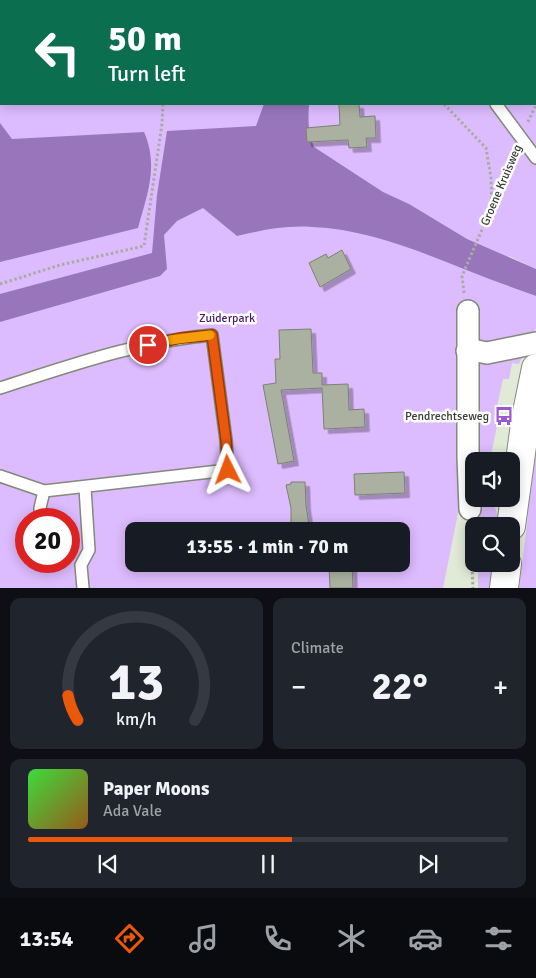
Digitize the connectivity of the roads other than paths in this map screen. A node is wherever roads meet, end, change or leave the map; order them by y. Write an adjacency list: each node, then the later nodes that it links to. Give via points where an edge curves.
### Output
1 (497, 105): 2 (lane)
2 (536, 158)
3 (468, 311): 5 (street)
4 (536, 342): 5 (street, via 487,353)
5 (467, 351): 8 (street)
6 (536, 368): 13 (main road)
7 (0, 388): 10 (lane, via 115,352 212,335 228,470)
8 (471, 452)
9 (0, 476): 11 (lane)
10 (85, 488): 11 (lane); 15 (lane, via 89,550 81,565)
11 (44, 492): 12 (lane)
12 (40, 508)
13 (508, 513)
14 (505, 572): 16 (main road)
15 (83, 588)
16 (504, 588)

